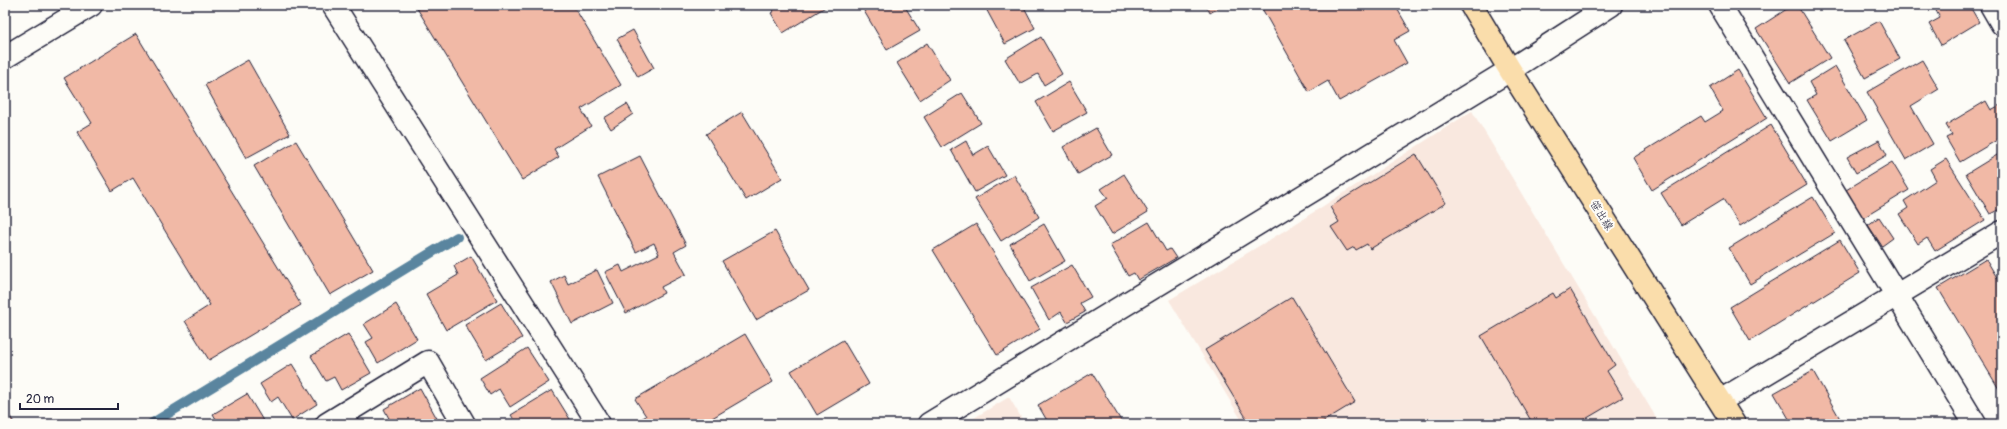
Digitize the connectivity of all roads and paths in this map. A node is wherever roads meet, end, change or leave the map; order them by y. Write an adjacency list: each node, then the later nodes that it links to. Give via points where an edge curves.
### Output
1 (91, 5): 8 (street)
2 (333, 5): 15 (street)
3 (1471, 5): 9 (main road, 笹出線)
4 (1612, 5): 9 (street)
5 (1720, 5): 11 (street)
6 (1990, 5): 7 (street)
7 (2002, 24)
8 (5, 57)
9 (1510, 70): 12 (main road, 笹出線); 16 (street)
10 (2002, 232): 11 (street)
11 (1896, 294): 12 (street); 18 (street)
12 (1720, 401): 17 (main road, 笹出線)
13 (327, 424): 14 (street, via 428,362)
14 (464, 424)
15 (599, 424)
16 (929, 424)
17 (1734, 424)
18 (1975, 424)

